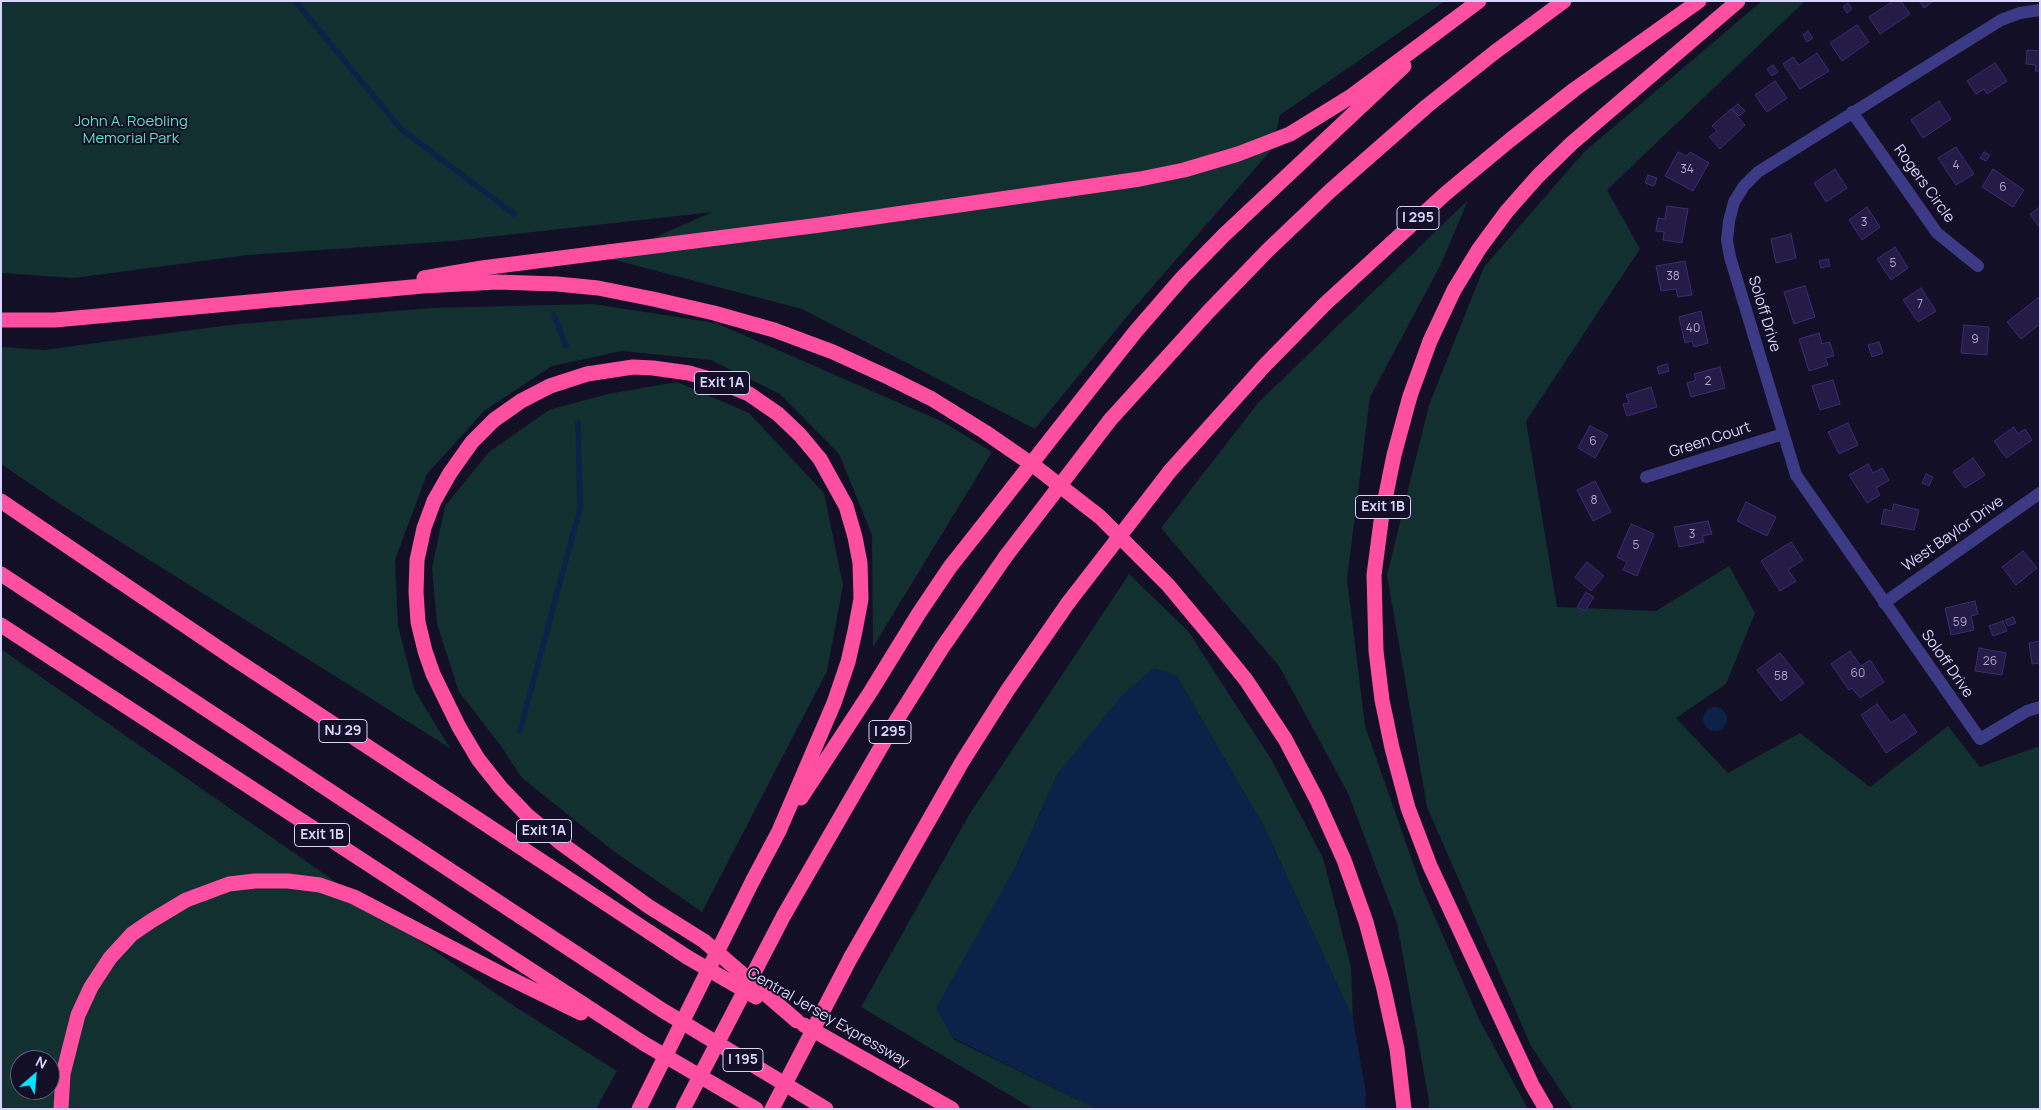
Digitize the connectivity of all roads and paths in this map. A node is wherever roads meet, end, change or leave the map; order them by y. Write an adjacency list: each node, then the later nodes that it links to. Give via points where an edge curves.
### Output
1 (1479, 1): 6 (highway)
2 (1564, 1): 24 (highway, I 295, bridge, via 1427,106 1330,191 1215,305 1110,420 1006,556 896,721 784,915)
3 (1699, 1): 26 (highway, I 295, bridge, via 1575,89 1445,194 1326,303 1170,471 1068,603 962,762 850,957)
4 (1738, 1): 30 (highway, Exit 1B, via 1558,156 1507,212 1479,249 1454,290 1426,350 1394,454 1382,514 1374,575 1376,651 1382,700 1408,808 1430,866 1532,1086)
5 (2040, 10): 7 (street, Soloff Drive, via 2001,20)
6 (1453, 21): 9 (highway, via 1350,96 1290,134 1184,170 1140,180 482,268); 19 (highway, bridge, via 1224,235 1163,301 950,567)
7 (1852, 112): 8 (street, Rogers Circle, via 1937,233); 11 (street, Soloff Drive, via 1758,172 1734,202 1729,221 1730,257)
8 (1978, 266)
9 (288, 298): 10 (highway, via 55,320); 29 (highway, via 497,282 598,288 706,311 774,330 890,378 977,427 1037,468 1100,517 1168,585 1246,680 1285,739 1344,860 1366,922 1397,1049)
10 (1, 320)
11 (1783, 434): 12 (street, Green Court); 16 (street, Soloff Drive, via 1796,474)
12 (1646, 477)
13 (2040, 493): 16 (street, West Baylor Drive)
14 (1, 501): 20 (highway, Central Jersey Expressway / NJ 29, via 233,658 688,957)
15 (1, 574): 27 (highway, I 195, via 662,1010)
16 (1884, 603): 18 (street, Soloff Drive, via 1980,739 2027,711)
17 (1, 625): 21 (highway, Exit 1B)
18 (2040, 707)
19 (779, 831): 20 (highway, Exit 1A, via 834,703 848,662 860,599 860,563 855,537 846,506 820,459 778,414 748,394 689,373 653,368 615,369 550,386 521,401 494,420 472,442 434,501 424,528 417,560 416,592 418,622 433,674 478,759 527,815 624,889 704,941); 23 (highway, bridge)
20 (797, 1021): 28 (highway, Central Jersey Expressway)
21 (643, 1043): 22 (highway, via 502,975 354,897 320,885 255,881 229,884 186,900 132,934 110,958 78,1014 63,1074); 25 (highway)
22 (61, 1109)
23 (639, 1109)
24 (683, 1109)
25 (756, 1109)
26 (772, 1109)
27 (826, 1109)
28 (952, 1109)
29 (1404, 1109)
30 (1546, 1109)

